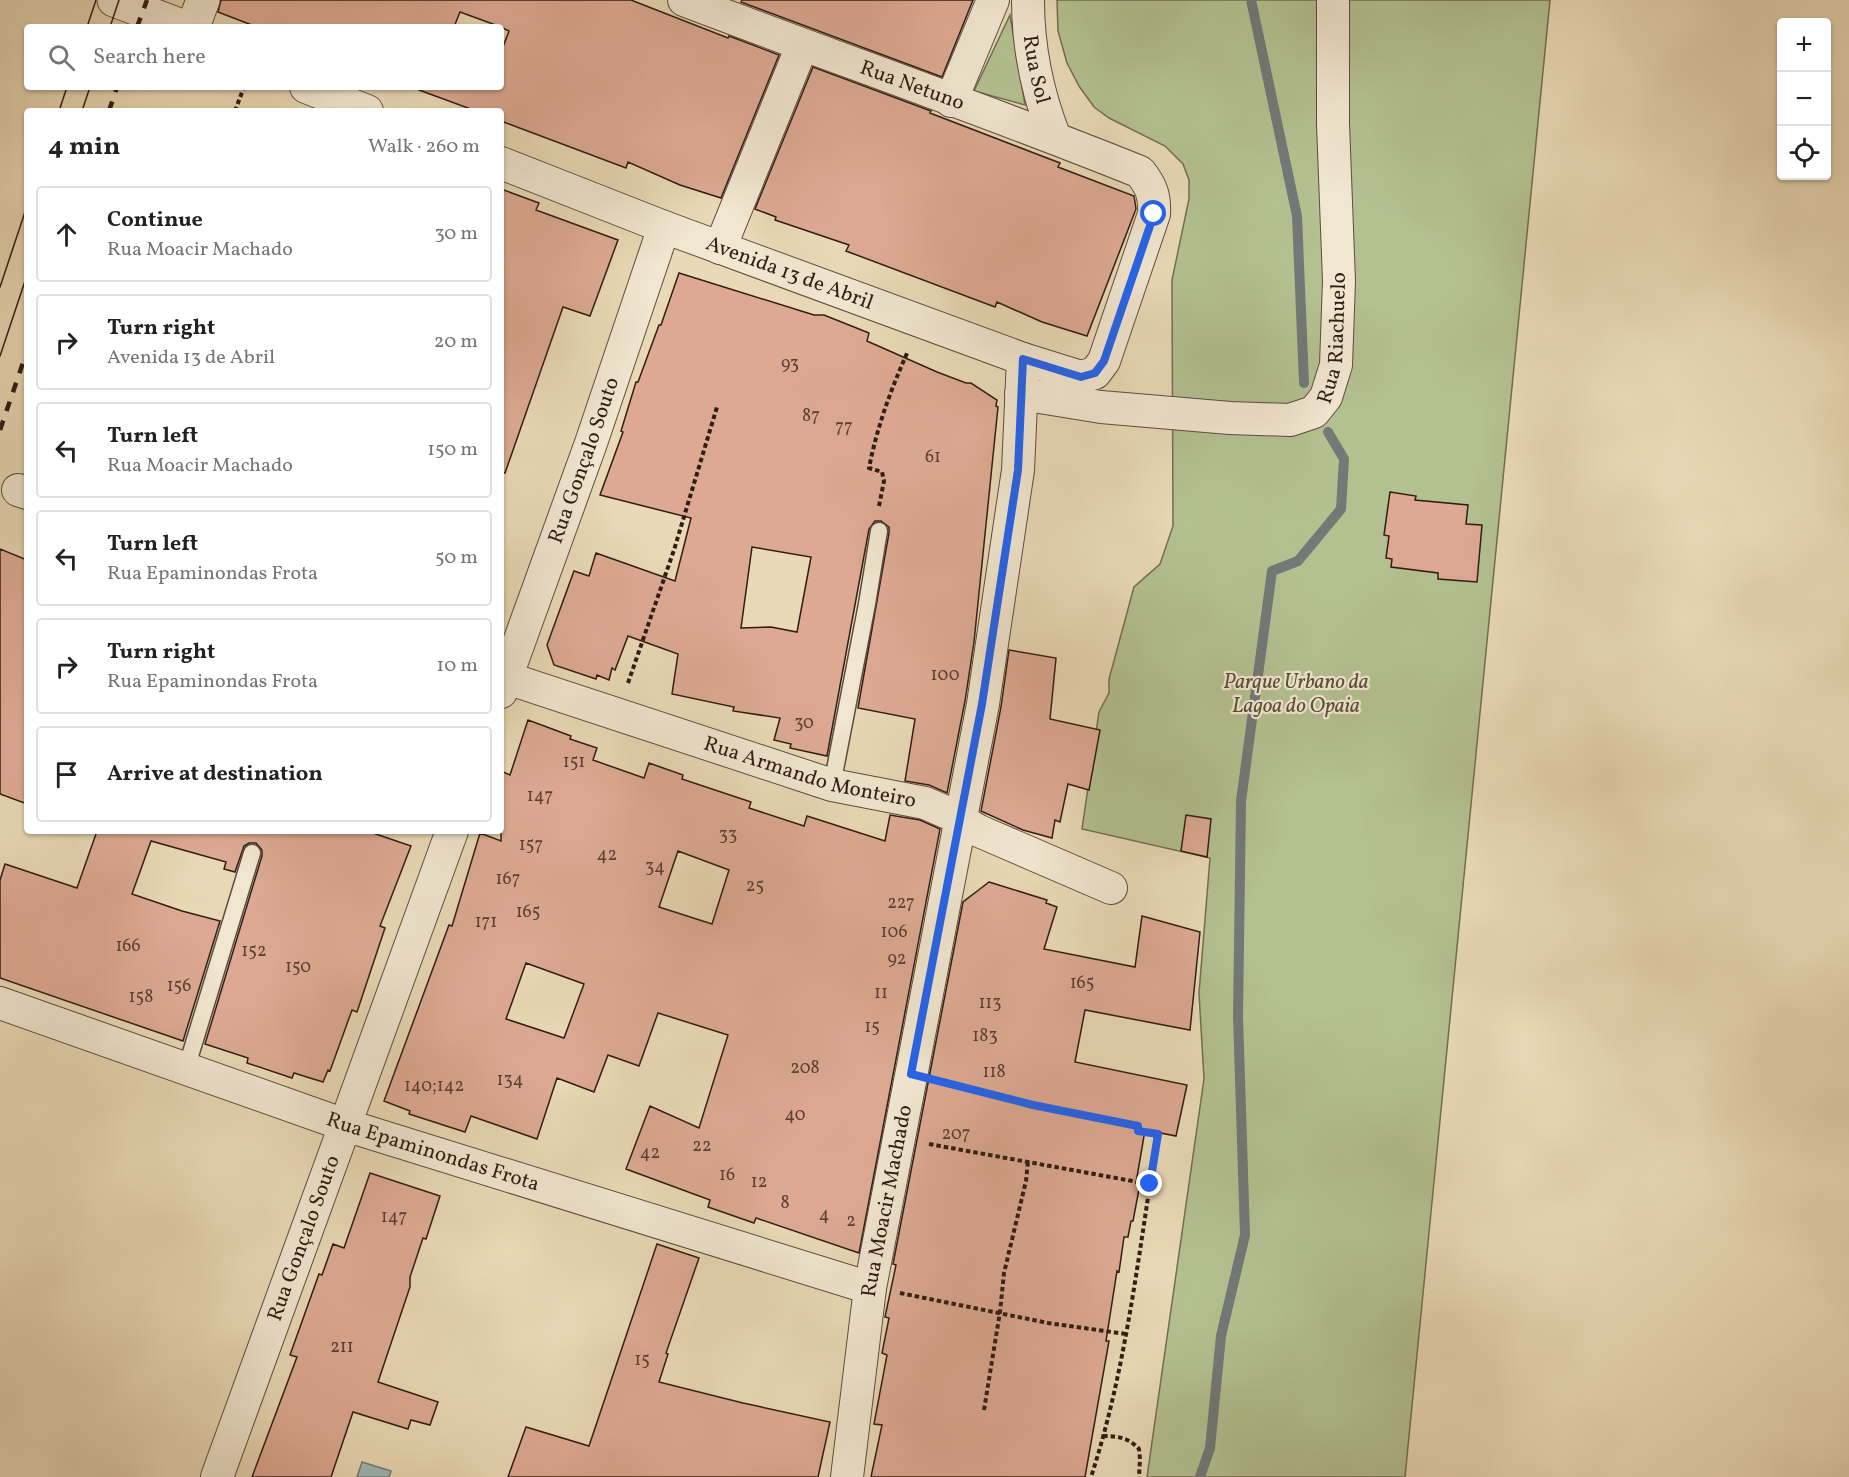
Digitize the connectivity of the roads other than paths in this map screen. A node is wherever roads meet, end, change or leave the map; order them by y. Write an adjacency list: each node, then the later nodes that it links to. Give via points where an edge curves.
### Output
1 (114, 0): 7 (street)
2 (203, 0): 8 (street)
3 (684, 0): 9 (street, Rua Netuno)
4 (993, 0): 11 (street)
5 (1028, 0): 13 (street, Rua Sol, via 1032,54 1044,111)
6 (1333, 0): 19 (street, Rua Riachuelo, via 1339,281 1336,365 1326,397 1314,412 1290,420 1101,406)
7 (176, 24)
8 (194, 24)
9 (802, 45): 11 (street, Rua Netuno); 16 (street)
10 (314, 90): 12 (street)
11 (951, 101): 13 (street, Rua Netuno)
12 (359, 108)
13 (1055, 138): 18 (street, Rua Netuno, via 1140,172 1155,198 1154,214 1104,361 1095,373)
14 (504, 164): 15 (street, Avenida 13 de Abril)
15 (664, 227): 16 (street, Avenida 13 de Abril); 21 (street, Rua Gonçalo Souto, via 591,443)
16 (720, 248): 17 (street, Avenida 13 de Abril)
17 (1023, 359): 18 (street, Avenida 13 de Abril); 19 (street, Rua Moacir Machado)
18 (1081, 377)
19 (1021, 394): 24 (street, Rua Moacir Machado, via 1018,470)
20 (879, 531): 23 (lane)
21 (504, 679)
22 (504, 682): 23 (street, Rua Armando Monteiro)
23 (832, 785): 24 (street, Rua Armando Monteiro, via 925,803)
24 (961, 821): 27 (street, Rua Armando Monteiro); 31 (street, Rua Moacir Machado)
25 (451, 834): 30 (street, Rua Gonçalo Souto)
26 (252, 853): 29 (lane)
27 (1111, 888)
28 (0, 1003): 29 (street, Rua Epaminondas Frota)
29 (186, 1068): 30 (street, Rua Epaminondas Frota)
30 (345, 1125): 31 (street, Rua Epaminondas Frota); 32 (street, Rua Gonçalo Souto)
31 (870, 1288): 33 (street, Rua Moacir Machado)
32 (218, 1477)
33 (847, 1477)

